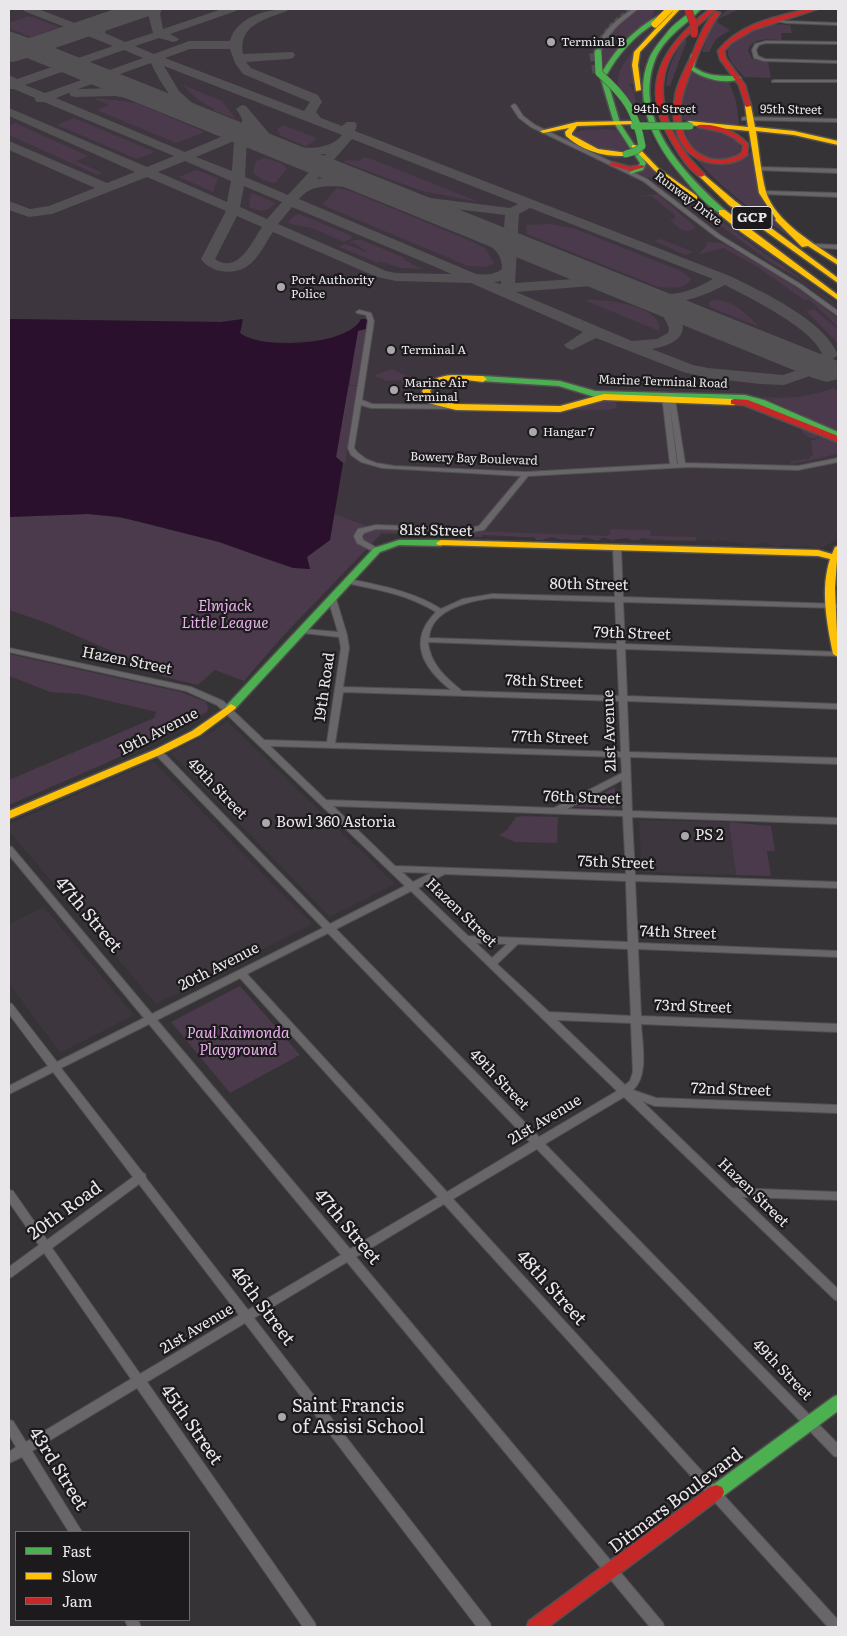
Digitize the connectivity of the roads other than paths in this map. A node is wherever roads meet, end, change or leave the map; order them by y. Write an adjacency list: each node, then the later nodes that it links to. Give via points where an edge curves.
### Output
1 (636, 9): 14 (street, via 610,30)
2 (671, 9): 12 (main road, bridge)
3 (677, 9): 12 (main road, via 656,19); 29 (main road, via 642,44 636,55 639,94)
4 (688, 9): 31 (main road, bridge, via 694,34 670,99)
5 (698, 9): 29 (main road, GCP, via 668,33 650,62 645,95)
6 (713, 9): 31 (main road, GCP, via 678,38 661,69 659,104)
7 (723, 9): 15 (main road, via 707,24)
8 (802, 9): 10 (main road)
9 (813, 9): 10 (main road)
10 (774, 20): 11 (street); 17 (main road, via 725,43 721,51)
11 (838, 24)
12 (650, 26): 20 (main road, via 605,71 603,78); 24 (main road, via 613,73 612,83)
13 (838, 43): 16 (street, via 766,42 757,44 754,50 758,58 770,60)
14 (598, 53): 22 (main road, bridge, via 599,73 622,94)
15 (695, 54): 17 (main road, via 692,67 700,74); 25 (main road, via 677,102 677,118 684,140 693,153 708,160 733,160 745,154 746,145 737,136)
16 (838, 62)
17 (731, 76): 26 (main road, via 746,98)
18 (774, 81): 19 (street)
19 (838, 81)
20 (608, 93): 22 (main road, via 602,87 599,72 625,88); 24 (main road)
21 (514, 106): 28 (street, Runway Drive, via 524,120)
22 (631, 108): 24 (main road, bridge)
23 (838, 121): 26 (street, 95th Street)
24 (628, 125): 25 (main road, 94th Street, bridge); 27 (main road, 94th Street); 28 (main road, 94th Street, via 578,124); 33 (main road); 33 (main road, bridge, via 642,146 636,151); 41 (main road, via 672,178)
25 (693, 125): 26 (main road, 94th Street)
26 (749, 125): 30 (main road, 94th Street); 36 (main road)
27 (579, 128): 28 (main road, 94th Street); 32 (main road, via 568,131 568,135); 33 (main road, via 613,129)
28 (546, 132): 32 (main road); 34 (street, Runway Drive)
29 (654, 132): 43 (main road, GCP, via 670,159 692,185)
30 (838, 143)
31 (676, 144): 48 (main road, GCP, via 724,197)
32 (586, 146): 33 (main road, via 604,154)
33 (629, 146): 35 (main road); 41 (main road)
34 (612, 164): 35 (main road, via 632,169); 38 (street, Runway Drive)
35 (643, 165): 38 (main road)
36 (758, 169): 37 (street); 39 (main road)
37 (838, 170)
38 (632, 173): 51 (street, Runway Drive, via 718,236 794,282)
39 (763, 193): 40 (street); 42 (main road)
40 (838, 195)
41 (700, 202): 43 (main road)
42 (779, 220): 44 (main road); 47 (main road)
43 (753, 235): 49 (main road, GCP)
44 (813, 246): 45 (street); 46 (main road)
45 (838, 246)
46 (838, 263)
47 (838, 272)
48 (838, 281)
49 (838, 298)
50 (359, 312): 53 (street, Bowery Bay Boulevard, via 369,314 371,321)
51 (838, 314)
52 (670, 400): 55 (main road, Marine Terminal Road, via 600,398 560,409); 55 (main road, Marine Terminal Road, via 595,394 555,383 451,378 438,391 442,401); 56 (main road, Marine Terminal Road, via 681,404 700,400 748,402); 56 (main road, Marine Terminal Road, via 748,398); 61 (street); 61 (street)
53 (358, 401): 54 (street, Marine Terminal Road); 57 (street, Bowery Bay Boulevard)
54 (377, 406): 55 (street, Marine Terminal Road); 57 (street, via 364,412)
55 (453, 407)
56 (805, 423): 58 (main road, Marine Terminal Road); 59 (main road, Marine Terminal Road)
57 (353, 432): 62 (street, Bowery Bay Boulevard, via 353,452 379,466)
58 (838, 435)
59 (838, 440)
60 (838, 460): 61 (street, Bowery Bay Boulevard, via 798,468)
61 (678, 465): 62 (street, Bowery Bay Boulevard)
62 (526, 474): 63 (street, via 481,528 376,526 361,530 360,541)
63 (377, 550): 64 (main road, 81st Street, via 400,544); 66 (main road, 19th Avenue)
64 (618, 550): 65 (main road, 81st Street); 68 (street, 21st Avenue)
65 (836, 557): 69 (main road, via 829,583)
66 (349, 582): 67 (main road, 19th Avenue); 70 (street, via 402,592)
67 (332, 599): 71 (main road, 19th Avenue); 72 (street, 19th Road)
68 (620, 599): 69 (street, 80th Street); 70 (street, 80th Street, via 492,596 460,603); 74 (street, 21st Avenue)
69 (834, 606): 76 (main road)
70 (441, 612): 73 (street, via 429,624)
71 (303, 631): 72 (street, 19th Road); 81 (main road, 19th Avenue)
72 (343, 634): 77 (street, 19th Road, via 345,648)
73 (424, 640): 74 (street, 79th Street); 78 (street, via 425,654 433,667)
74 (622, 648): 76 (street, 79th Street); 79 (street, 21st Avenue)
75 (9, 650): 81 (street, Hazen Street, via 188,689 208,696)
76 (838, 654)
77 (340, 689): 78 (street, 78th Street); 83 (street, 19th Road)
78 (460, 693): 79 (street, 78th Street)
79 (624, 699): 80 (street, 78th Street); 85 (street, 21st Avenue)
80 (838, 706)
81 (228, 710): 82 (street, Hazen Street); 84 (main road, 19th Avenue, via 196,733)
82 (262, 743): 83 (street, 77th Street); 88 (street, Hazen Street)
83 (331, 744): 85 (street, 77th Street)
84 (158, 752): 91 (main road, 19th Avenue); 99 (street, 49th Street)
85 (626, 754): 86 (street, 77th Street); 87 (street, 21st Avenue)
86 (838, 762)
87 (627, 774): 89 (street); 90 (street, 21st Avenue)
88 (324, 803): 89 (street, 76th Street); 94 (street, Hazen Street)
89 (555, 811): 90 (street, 76th Street)
90 (628, 813): 92 (street, 76th Street); 96 (street, 21st Avenue)
91 (9, 815)
92 (838, 821)
93 (9, 849): 108 (street, 47th Street)
94 (393, 869): 95 (street, 75th Street); 98 (street, Hazen Street)
95 (443, 870): 96 (street, 75th Street); 98 (street, 20th Avenue)
96 (631, 878): 97 (street, 75th Street); 102 (street, 21st Avenue)
97 (838, 885)
98 (412, 886): 99 (street, 20th Avenue); 100 (street, Hazen Street)
99 (329, 928): 105 (street, 20th Avenue); 115 (street, 49th Street)
100 (467, 939): 101 (street, 74th Street); 104 (street, Hazen Street)
101 (516, 941): 102 (street, 74th Street); 104 (street)
102 (634, 946): 103 (street, 74th Street); 109 (street, 21st Avenue)
103 (838, 954)
104 (492, 963): 107 (street, Hazen Street)
105 (241, 972): 108 (street, 20th Avenue); 120 (street, 48th Street)
106 (9, 1006): 111 (street, 46th Street)
107 (547, 1016): 109 (street, 73rd Street); 113 (street, Hazen Street)
108 (151, 1018): 111 (street, 20th Avenue); 122 (street, 47th Street)
109 (635, 1020): 110 (street, 73rd Street); 113 (street, 21st Avenue, via 638,1076)
110 (838, 1028)
111 (56, 1066): 112 (street, 20th Avenue); 116 (street, 46th Street)
112 (9, 1090)
113 (625, 1091): 114 (street, 72nd Street, via 655,1102); 115 (street, 21st Avenue); 117 (street, Hazen Street)
114 (838, 1109)
115 (537, 1142): 120 (street, 21st Avenue); 128 (street, 49th Street)
116 (141, 1177): 121 (street, 20th Road); 125 (street, 46th Street)
117 (730, 1192): 119 (street); 124 (street, Hazen Street)
118 (9, 1194): 121 (street, 45th Street)
119 (838, 1196)
120 (446, 1197): 122 (street, 21st Avenue); 133 (street, 48th Street)
121 (46, 1246): 123 (street, 20th Road); 126 (street, 45th Street)
122 (348, 1255): 125 (street, 21st Avenue); 135 (street, 47th Street)
123 (9, 1273)
124 (838, 1296)
125 (248, 1316): 126 (street, 21st Avenue); 137 (street, 46th Street)
126 (139, 1381): 130 (street, 21st Avenue); 136 (street, 45th Street)
127 (838, 1402): 128 (main road, Ditmars Boulevard)
128 (810, 1423): 131 (street, 49th Street); 133 (main road, Ditmars Boulevard)
129 (9, 1425): 130 (street, 43rd Street)
130 (24, 1450): 132 (street, 21st Avenue); 134 (street, 43rd Street)
131 (838, 1452)
132 (9, 1458)
133 (714, 1494): 135 (main road, Ditmars Boulevard); 140 (street, 48th Street)
134 (75, 1531)
135 (611, 1571): 138 (main road, Ditmars Boulevard); 139 (street, 47th Street)
136 (310, 1627)
137 (485, 1627)
138 (535, 1627)
139 (658, 1627)
140 (836, 1627)

